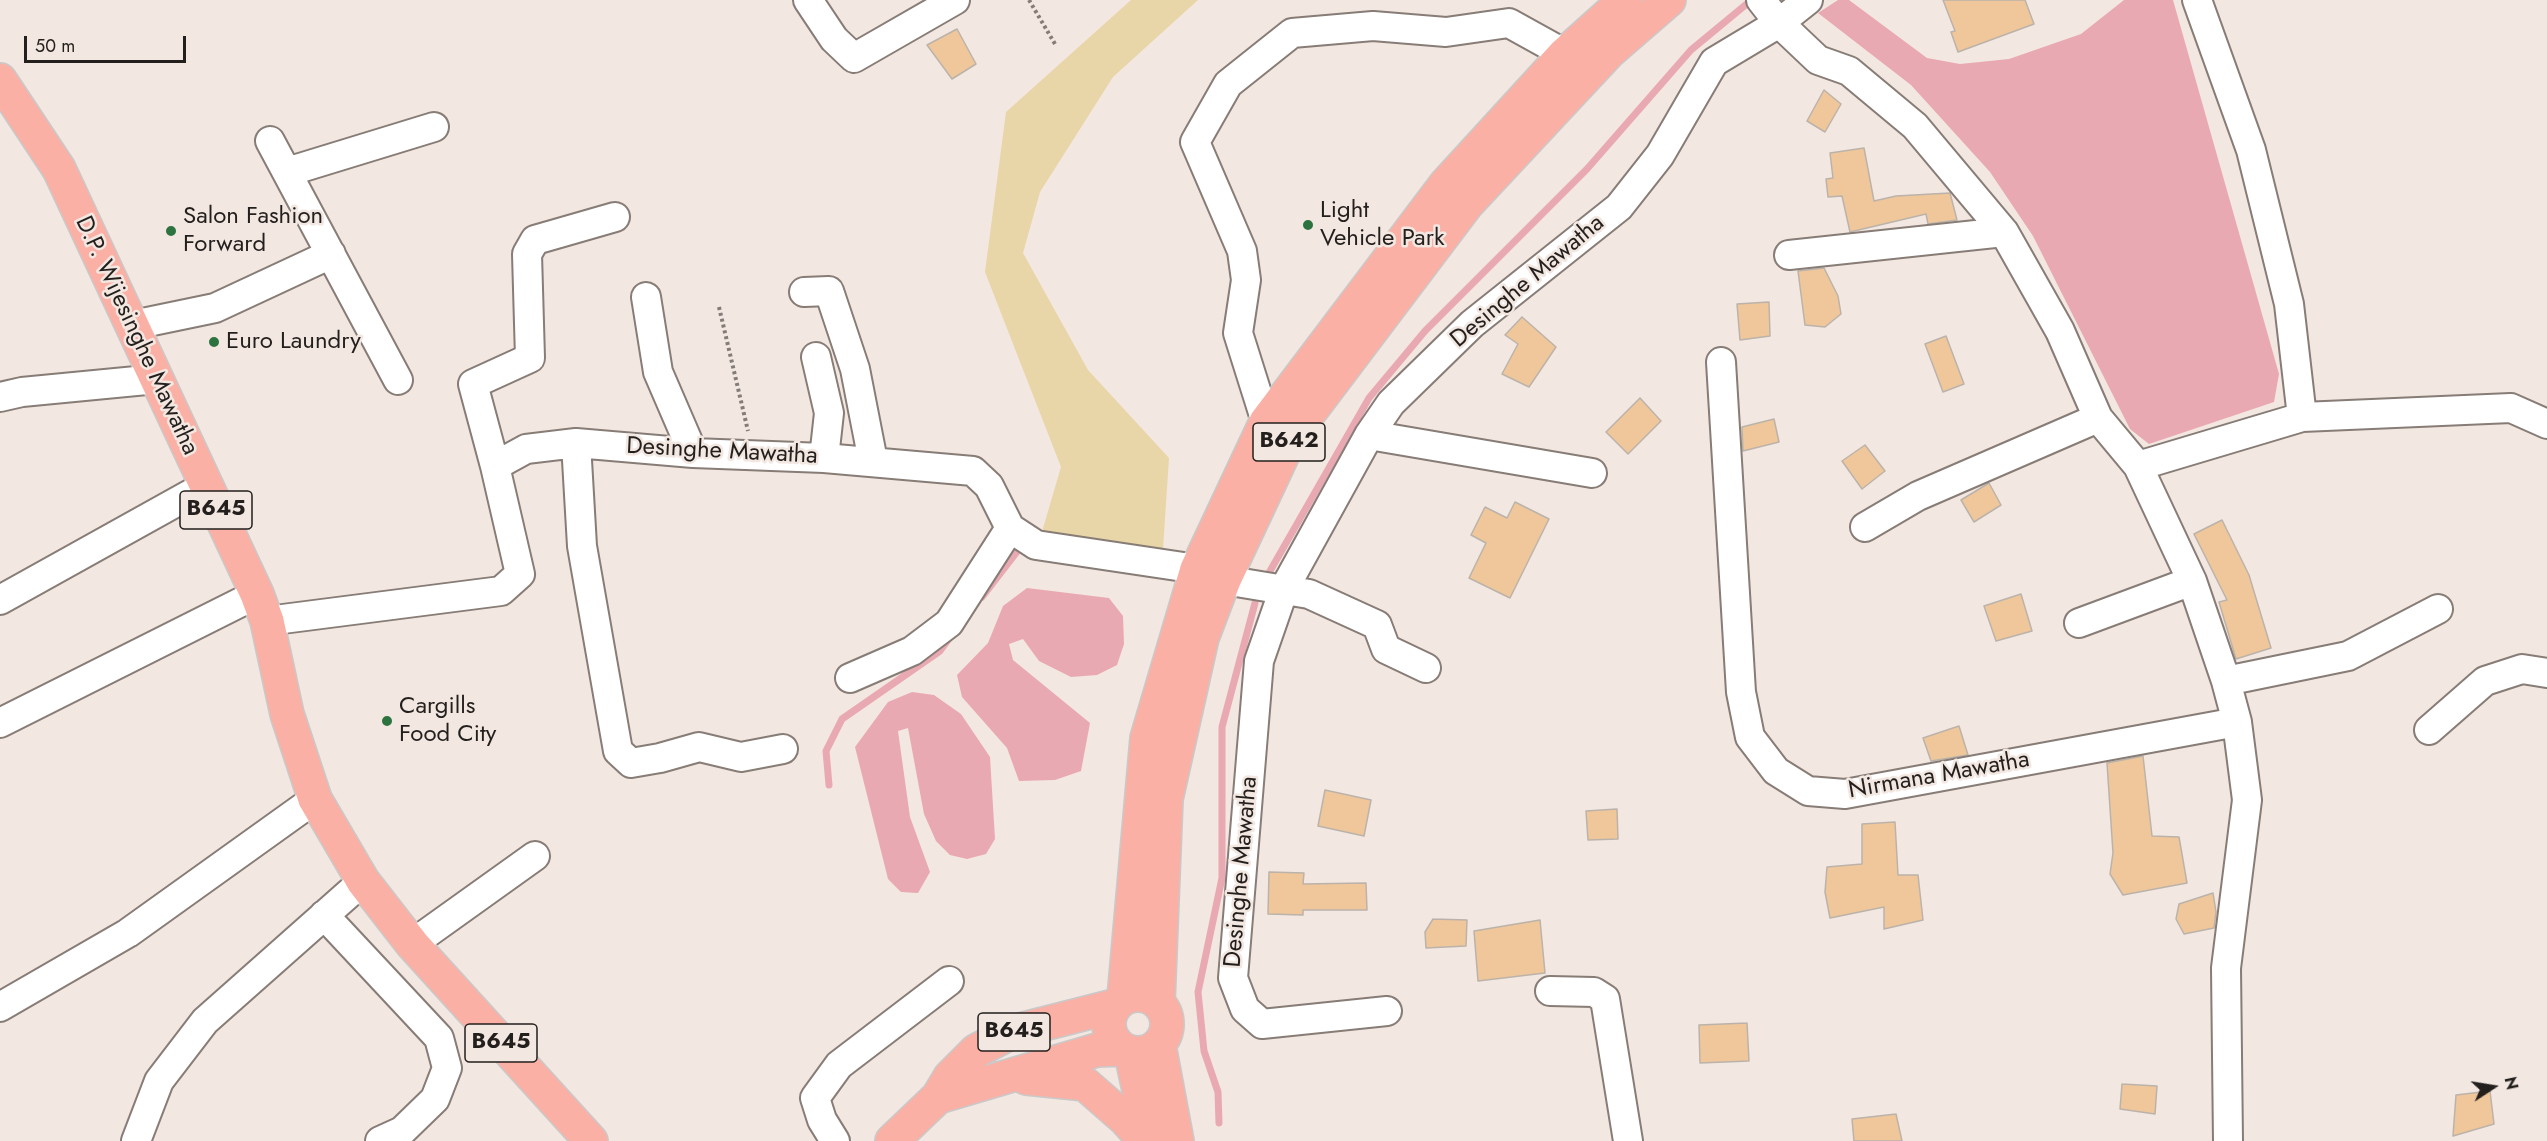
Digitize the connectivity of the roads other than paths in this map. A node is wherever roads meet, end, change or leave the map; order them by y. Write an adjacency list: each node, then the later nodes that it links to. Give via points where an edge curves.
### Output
1 (808, 0): 2 (street, via 834,39 854,58)
2 (955, 0)
3 (1625, 0): 9 (main road, B642)
4 (1668, 0): 41 (main road, B642, via 1609,52 1467,204 1291,437)
5 (1761, 0): 8 (street)
6 (1808, 0): 8 (street, Desinghe Mawatha)
7 (2197, 0): 26 (street, via 2251,150 2289,304)
8 (1779, 23): 15 (street, via 1818,60 1849,70 1915,126); 30 (street, Desinghe Mawatha, via 1714,62 1660,154 1619,207 1472,324 1391,404)
9 (1565, 54): 28 (main road, B642, via 1445,185); 28 (street, via 1509,23 1446,32 1362,27 1292,33 1228,84 1195,142 1242,251 1246,280 1238,333)
10 (0, 80): 20 (main road, D.P. Wijesinghe Mawatha / B645, via 59,169)
11 (434, 127): 13 (street)
12 (270, 141): 13 (street)
13 (287, 172): 16 (street)
14 (615, 217): 35 (street, via 535,240 527,254 530,357 473,384)
15 (2004, 232): 17 (street); 27 (street, via 2060,331)
16 (331, 254): 20 (street, via 215,308); 24 (street)
17 (1789, 255)
18 (804, 291): 34 (street, via 829,291 855,369)
19 (646, 297): 32 (street, via 658,372)
20 (133, 325): 23 (main road, D.P. Wijesinghe Mawatha / B645)
21 (816, 357): 33 (street, via 829,413)
22 (1721, 362): 52 (street, Nirmana Mawatha, via 1741,692 1750,737 1776,771 1808,791 1845,794)
23 (158, 379): 25 (street); 38 (main road, D.P. Wijesinghe Mawatha / B645)
24 (398, 380)
25 (0, 397)
26 (2302, 417): 29 (street, via 2511,408); 36 (street)
27 (2098, 418): 36 (street); 39 (street, via 1918,496)
28 (1266, 422): 41 (main road, B642)
29 (2547, 424)
30 (1370, 435): 37 (street); 43 (street, Desinghe Mawatha)
31 (576, 443): 32 (street, Desinghe Mawatha); 35 (street, Desinghe Mawatha, via 526,449); 55 (street, via 582,546 618,751 631,763 699,747 741,757)
32 (693, 453): 33 (street, Desinghe Mawatha)
33 (824, 458): 34 (street, Desinghe Mawatha)
34 (873, 461): 40 (street, Desinghe Mawatha, via 973,471 989,486)
35 (495, 466): 45 (street, via 520,574 501,591)
36 (2138, 466): 42 (street)
37 (1592, 473)
38 (205, 486): 44 (street); 45 (main road, D.P. Wijesinghe Mawatha / B645)
39 (1865, 527)
40 (1010, 528): 41 (street, via 1036,545); 50 (street, via 949,623 912,651)
41 (1210, 575): 43 (street); 63 (main road, B642, via 1147,738); 64 (main road, B642, via 1202,638 1166,799)
42 (2192, 581): 47 (street); 51 (street)
43 (1284, 589): 48 (street, via 1309,594 1377,625 1386,649); 66 (street, Desinghe Mawatha, via 1259,661 1233,978 1245,1010 1262,1024)
44 (0, 600)
45 (262, 608): 53 (street); 56 (main road, D.P. Wijesinghe Mawatha / B645, via 287,714)
46 (2438, 609): 51 (street, via 2348,656)
47 (2079, 623)
48 (1426, 668)
49 (2547, 673): 54 (street, via 2522,669 2485,681)
50 (850, 678)
51 (2226, 681): 52 (street)
52 (2236, 722): 79 (street, via 2247,800 2226,968)
53 (0, 723)
54 (2429, 730)
55 (783, 749)
56 (315, 798): 58 (main road, D.P. Wijesinghe Mawatha / B645); 65 (street, via 128,933)
57 (536, 856): 60 (street)
58 (363, 881): 59 (street); 60 (main road, D.P. Wijesinghe Mawatha / B645)
59 (324, 915): 70 (street, via 205,1021 159,1081); 71 (street, via 439,1038 447,1068 435,1099 402,1131)
60 (412, 944): 72 (main road, D.P. Wijesinghe Mawatha / B645)
61 (949, 981): 73 (street, via 839,1065 815,1098)
62 (1550, 991): 78 (street, via 1594,992 1605,999)
63 (1119, 1002): 64 (main road, via 1142,995); 67 (main road, via 1108,1025 1110,1034); 69 (main road, B645, via 1012,1032 976,1051 956,1070)
64 (1158, 1004): 67 (main road, via 1164,1011 1166,1029)
65 (0, 1007)
66 (1387, 1011)
67 (1137, 1049): 68 (main road, B645, via 1097,1050); 76 (main road); 77 (main road)
68 (1010, 1077): 69 (main road, B645); 75 (main road, via 1084,1084)
69 (938, 1097): 74 (main road, B645)
70 (136, 1141)
71 (380, 1141)
72 (591, 1141)
73 (835, 1141)
74 (892, 1141)
75 (1145, 1141)
76 (1150, 1141)
77 (1177, 1141)
78 (1628, 1141)
79 (2228, 1141)

